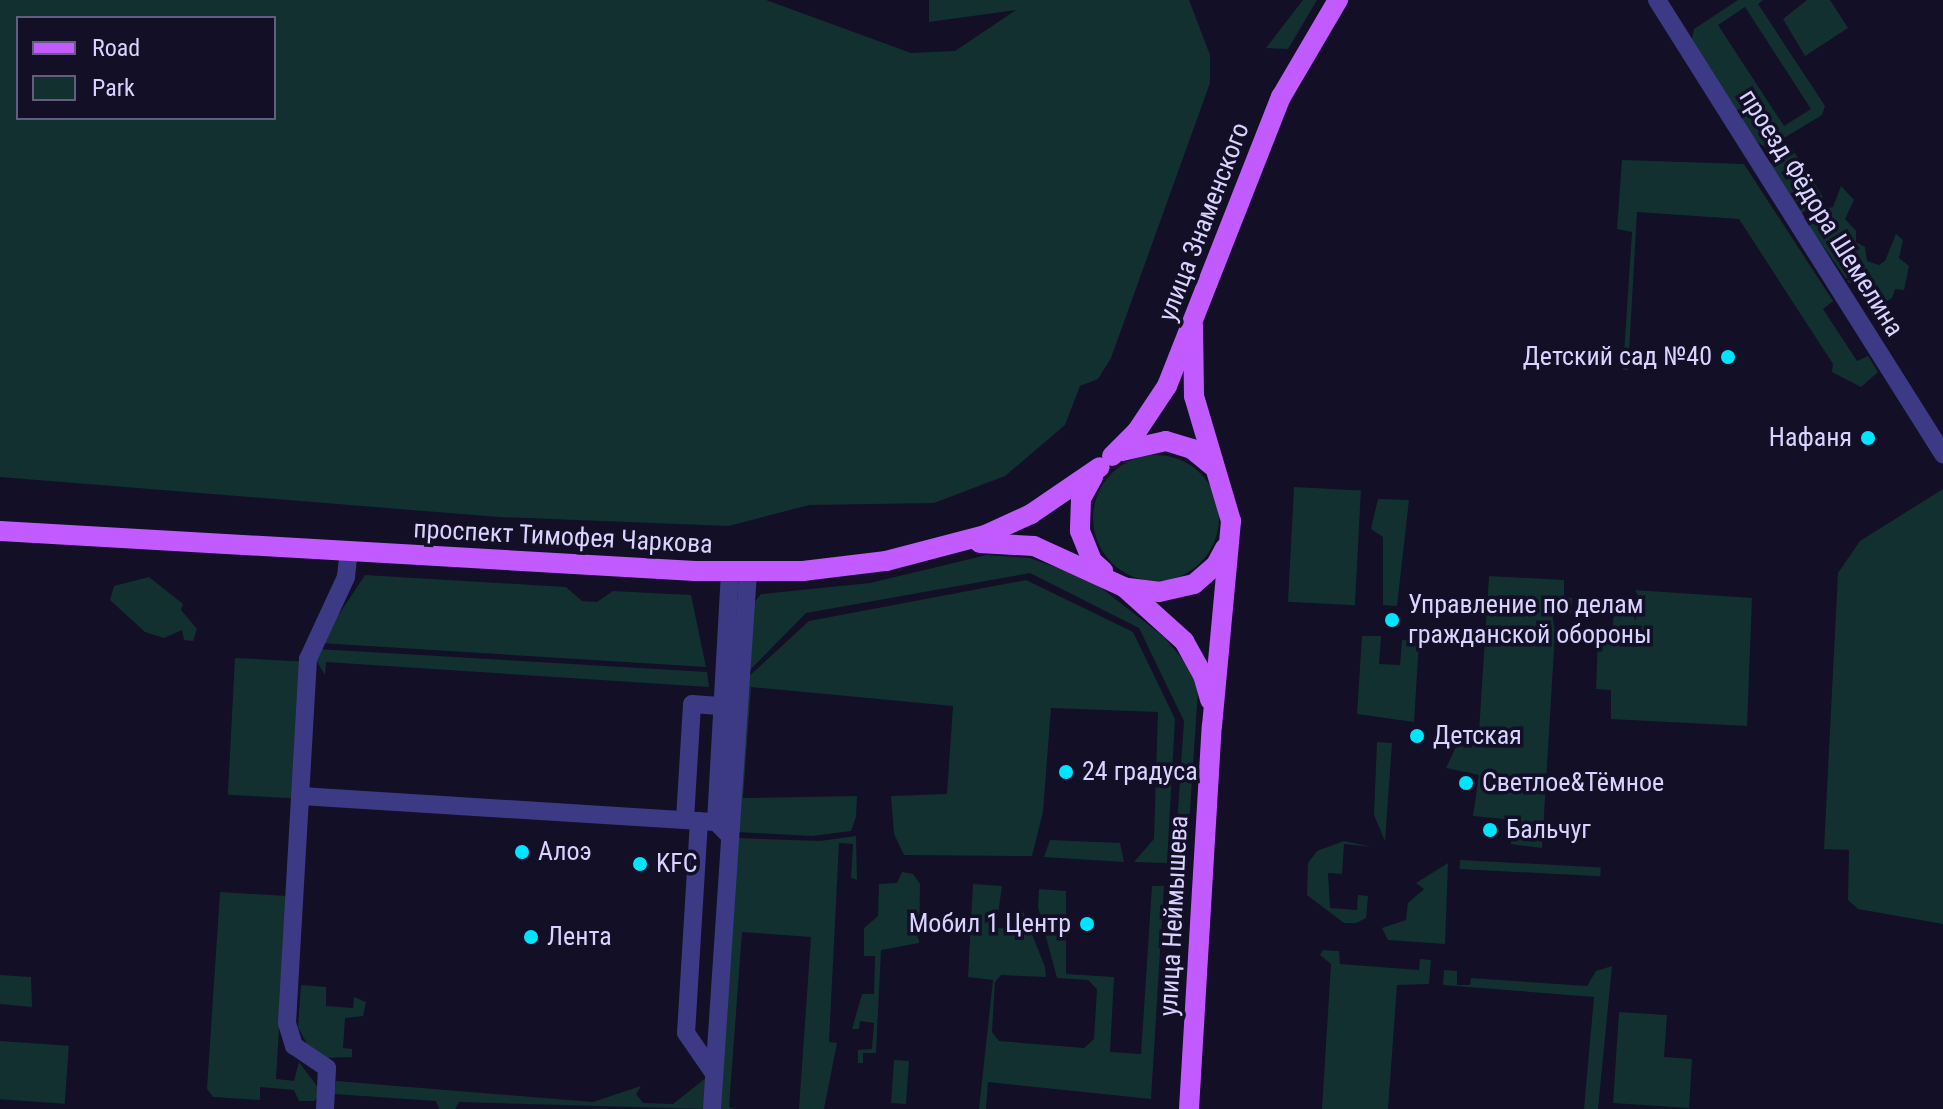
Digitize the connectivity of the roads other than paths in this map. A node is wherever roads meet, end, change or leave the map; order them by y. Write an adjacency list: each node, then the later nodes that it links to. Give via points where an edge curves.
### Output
1 (1338, 0): 3 (main road, улица Знаменского, via 1270,123 1215,256)
2 (1657, 0): 4 (street, проезд Фёдора Шемелина)
3 (1193, 326): 5 (main road, улица Знаменского, via 1151,412); 6 (main road, via 1194,396)
4 (1943, 454)
5 (1106, 462): 6 (main road, via 1146,442 1179,443 1204,457); 9 (main road, проспект Тимофея Чаркова, via 1031,514); 12 (main road, via 1087,485 1079,515 1084,545)
6 (1221, 480): 8 (main road)
7 (0, 531): 10 (main road, проспект Тимофея Чаркова)
8 (1231, 531): 12 (main road, via 1216,565 1194,584 1159,592); 14 (main road)
9 (952, 546): 11 (main road, проспект Тимофея Чаркова, via 851,566); 12 (main road, via 993,541 1034,546)
10 (349, 550): 11 (main road, проспект Тимофея Чаркова); 15 (street, via 346,577 310,646)
11 (739, 572): 13 (street); 16 (street)
12 (1116, 581): 14 (main road, via 1168,623 1195,658 1208,688)
13 (723, 706): 16 (street); 16 (street, via 692,704)
14 (1212, 726): 20 (main road, улица Неймышева)
15 (301, 796): 16 (street); 18 (street, via 287,1023 294,1046 327,1068)
16 (712, 824): 17 (street); 17 (street, via 686,1033)
17 (713, 1072): 19 (street)
18 (325, 1109)
19 (712, 1109)
20 (1189, 1109)

